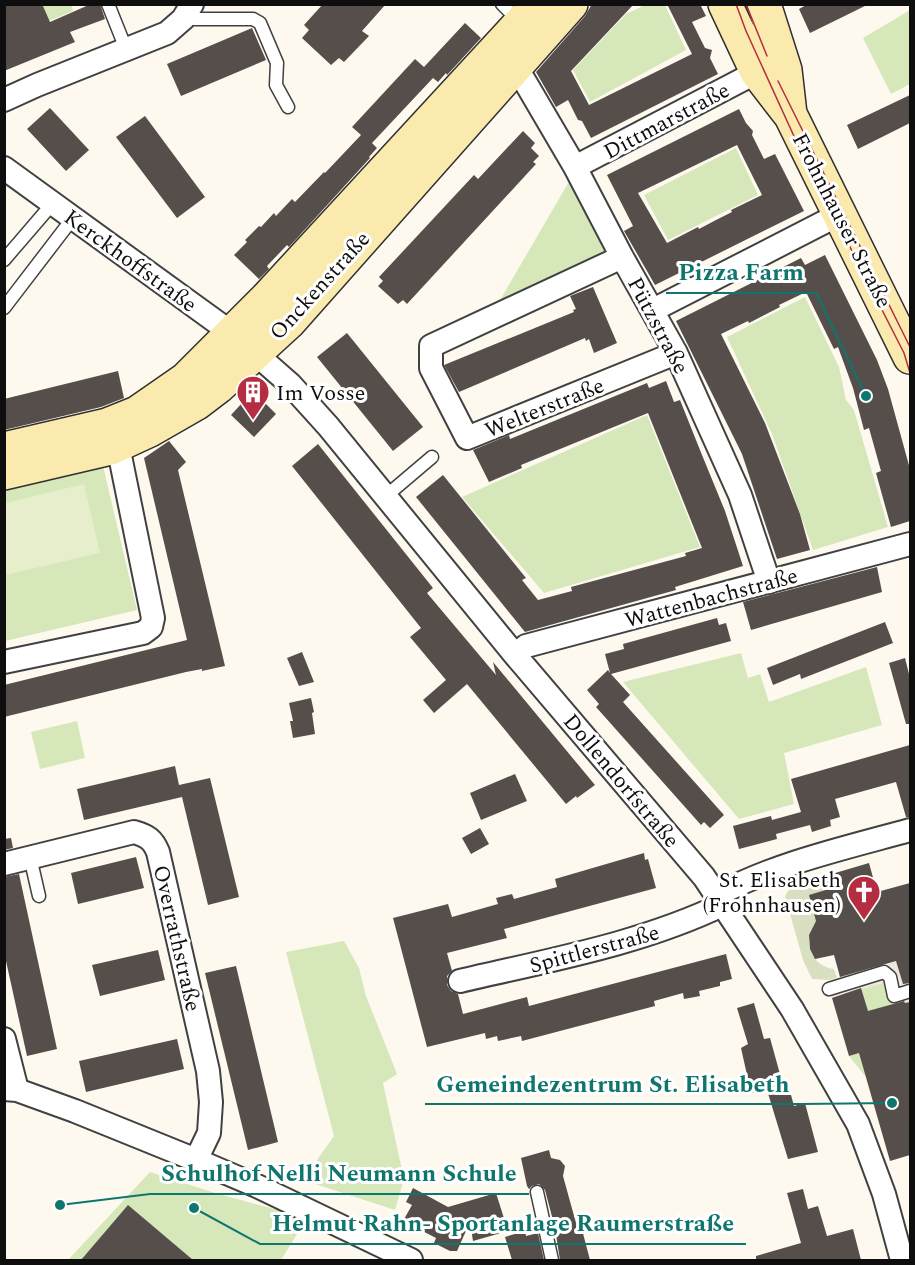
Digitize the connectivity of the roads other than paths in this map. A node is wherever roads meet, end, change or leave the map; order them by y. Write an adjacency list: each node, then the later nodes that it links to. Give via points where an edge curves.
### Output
1 (108, 4): 7 (lane)
2 (571, 4): 22 (main road, Onckenstraße, via 307,302)
3 (725, 4): 8 (main road, Frohnhauser Straße)
4 (764, 4): 12 (main road, Frohnhauser Straße, via 785,70)
5 (521, 11): 22 (main road, Onckenstraße)
6 (187, 12): 7 (street, via 167,33); 11 (lane, via 260,23 278,63 276,85)
7 (126, 49): 10 (street)
8 (757, 72): 12 (main road, Frohnhauser Straße); 13 (street, Dittmarstraße)
9 (524, 80): 13 (street, Pützstraße)
10 (5, 100)
11 (288, 107)
12 (790, 116): 16 (main road, Frohnhauser Straße)
13 (575, 167): 18 (street, Pützstraße)
14 (4, 168): 15 (street, Kerckhoffstraße)
15 (53, 203): 17 (street, Kerckhoffstraße); 19 (lane)
16 (840, 214): 21 (street); 24 (main road, Frohnhauser Straße)
17 (73, 218): 20 (lane); 22 (street, Kerckhoffstraße)
18 (622, 257): 21 (street, Pützstraße); 23 (street, Welterstraße, via 431,346 431,368 467,438)
19 (4, 260)
20 (4, 308)
21 (653, 310): 23 (street, Pützstraße)
22 (245, 344): 25 (main road, Onckenstraße, via 218,387 197,403); 26 (main road, Onckenstraße, via 137,413 107,425); 29 (street, Dollendorfstraße, via 298,392)
23 (676, 353): 31 (street, Pützstraße, via 740,495)
24 (910, 357)
25 (118, 446): 28 (main road, Onckenstraße); 33 (street, via 153,618 151,627 144,633)
26 (4, 449)
27 (432, 457): 29 (lane)
28 (4, 473)
29 (386, 496): 32 (street, Dollendorfstraße)
30 (910, 544): 31 (street, Wattenbachstraße)
31 (769, 582): 32 (street, Wattenbachstraße, via 525,646)
32 (515, 655): 38 (street, Dollendorfstraße)
33 (4, 662)
34 (910, 830): 38 (street, Spittlerstraße, via 745,880)
35 (30, 857): 36 (street, Overrathstraße); 37 (lane); 44 (street, Overrathstraße, via 134,832 153,841 159,852 208,1071 209,1133)
36 (4, 864)
37 (39, 896)
38 (720, 900): 39 (street, Spittlerstraße, via 688,921 538,964); 48 (street, Dollendorfstraße, via 792,1009 858,1124 884,1194)
39 (460, 981)
40 (829, 989): 41 (lane, via 884,972 890,977 894,996)
41 (910, 991)
42 (4, 1039): 43 (street)
43 (11, 1090): 44 (street)
44 (196, 1160): 46 (street)
45 (537, 1192): 47 (lane)
46 (411, 1260)
47 (552, 1260)
48 (902, 1260)

